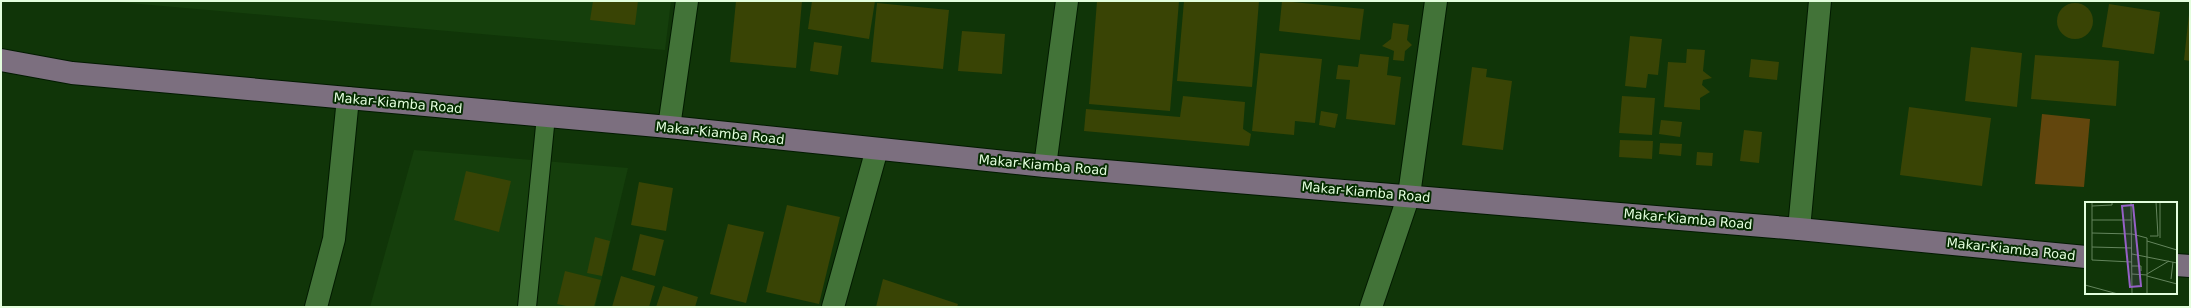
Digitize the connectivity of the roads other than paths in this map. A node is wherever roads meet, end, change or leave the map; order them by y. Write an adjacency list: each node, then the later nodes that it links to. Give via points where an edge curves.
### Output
1 (687, 1): 8 (street)
2 (1067, 1): 10 (street)
3 (1436, 1): 11 (street)
4 (1820, 1): 12 (street)
5 (1, 60): 6 (main road, Makar-Kiamba Road, via 72,73)
6 (348, 98): 7 (main road, Makar-Kiamba Road); 16 (street, via 334,239)
7 (546, 116): 8 (main road, Makar-Kiamba Road); 17 (lane)
8 (669, 127): 9 (main road, Makar-Kiamba Road)
9 (877, 149): 10 (main road, Makar-Kiamba Road); 18 (street)
10 (1045, 166): 11 (main road, Makar-Kiamba Road)
11 (1409, 195): 12 (main road, Makar-Kiamba Road); 19 (street)
12 (1799, 229): 13 (main road, Makar-Kiamba Road)
13 (2085, 257)
14 (2177, 265): 15 (main road)
15 (2190, 266)
16 (316, 307)
17 (527, 307)
18 (833, 307)
19 (1371, 307)

